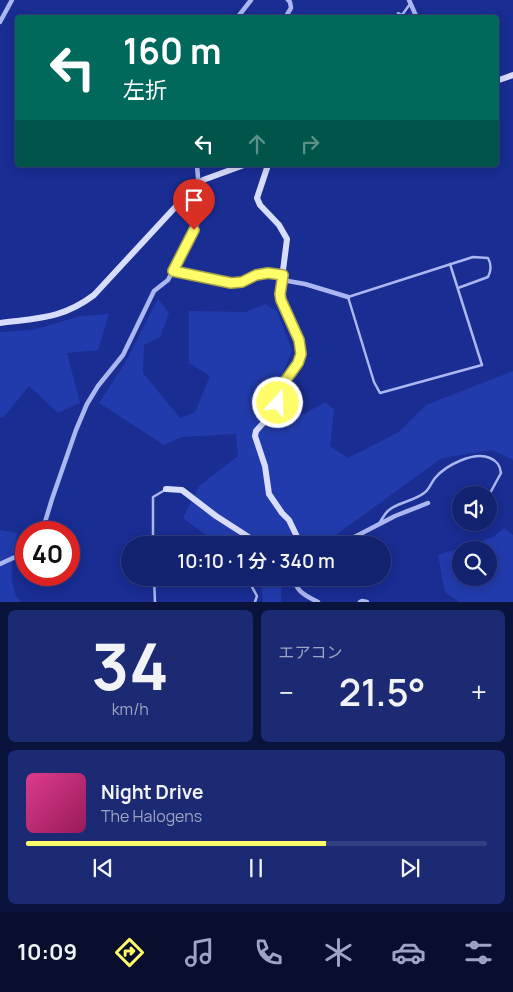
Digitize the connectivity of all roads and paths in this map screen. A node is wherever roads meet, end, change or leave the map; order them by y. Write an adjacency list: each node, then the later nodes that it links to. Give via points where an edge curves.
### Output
1 (12, 0): 9 (street)
2 (251, 0): 6 (street)
3 (288, 0): 7 (street, via 291,8)
4 (410, 2): 5 (lane, via 402,15); 8 (street)
5 (398, 13)
6 (239, 15)
7 (287, 15)
8 (416, 15)
9 (0, 22)
10 (513, 74): 11 (street)
11 (499, 80)
12 (197, 167): 18 (street, via 201,216)
13 (239, 167): 15 (street)
14 (267, 167): 19 (street, via 258,198 287,239)
15 (203, 180)
16 (192, 189): 22 (street, via 94,295 80,305 53,316)
17 (450, 264): 20 (lane); 20 (lane, via 482,257 491,262 488,278); 21 (lane)
18 (173, 271): 19 (street, via 231,283 268,273); 26 (street, via 168,280 154,291 123,355 87,404)
19 (283, 277): 21 (street); 30 (street, via 281,300 299,340 301,354 283,384 275,410 255,436 265,466 269,494)
20 (458, 288): 21 (lane, via 482,365 380,393)
21 (348, 297)
22 (0, 323)
23 (494, 486): 27 (lane, via 501,473 495,460 486,456 464,459 437,476 425,493 388,511)
24 (166, 489): 28 (lane, via 153,497); 29 (street, via 182,490)
25 (428, 503): 27 (street)
26 (45, 521)
27 (378, 526): 31 (street)
28 (153, 536)
29 (247, 536)
30 (297, 536)
31 (357, 536)
32 (15, 557): 33 (street)
33 (0, 564)
34 (154, 586): 37 (lane)
35 (251, 586): 38 (lane, via 257,596)
36 (297, 586): 39 (street)
37 (155, 602)
38 (255, 602)
39 (318, 602)
40 (360, 602): 41 (street)
41 (367, 602)

